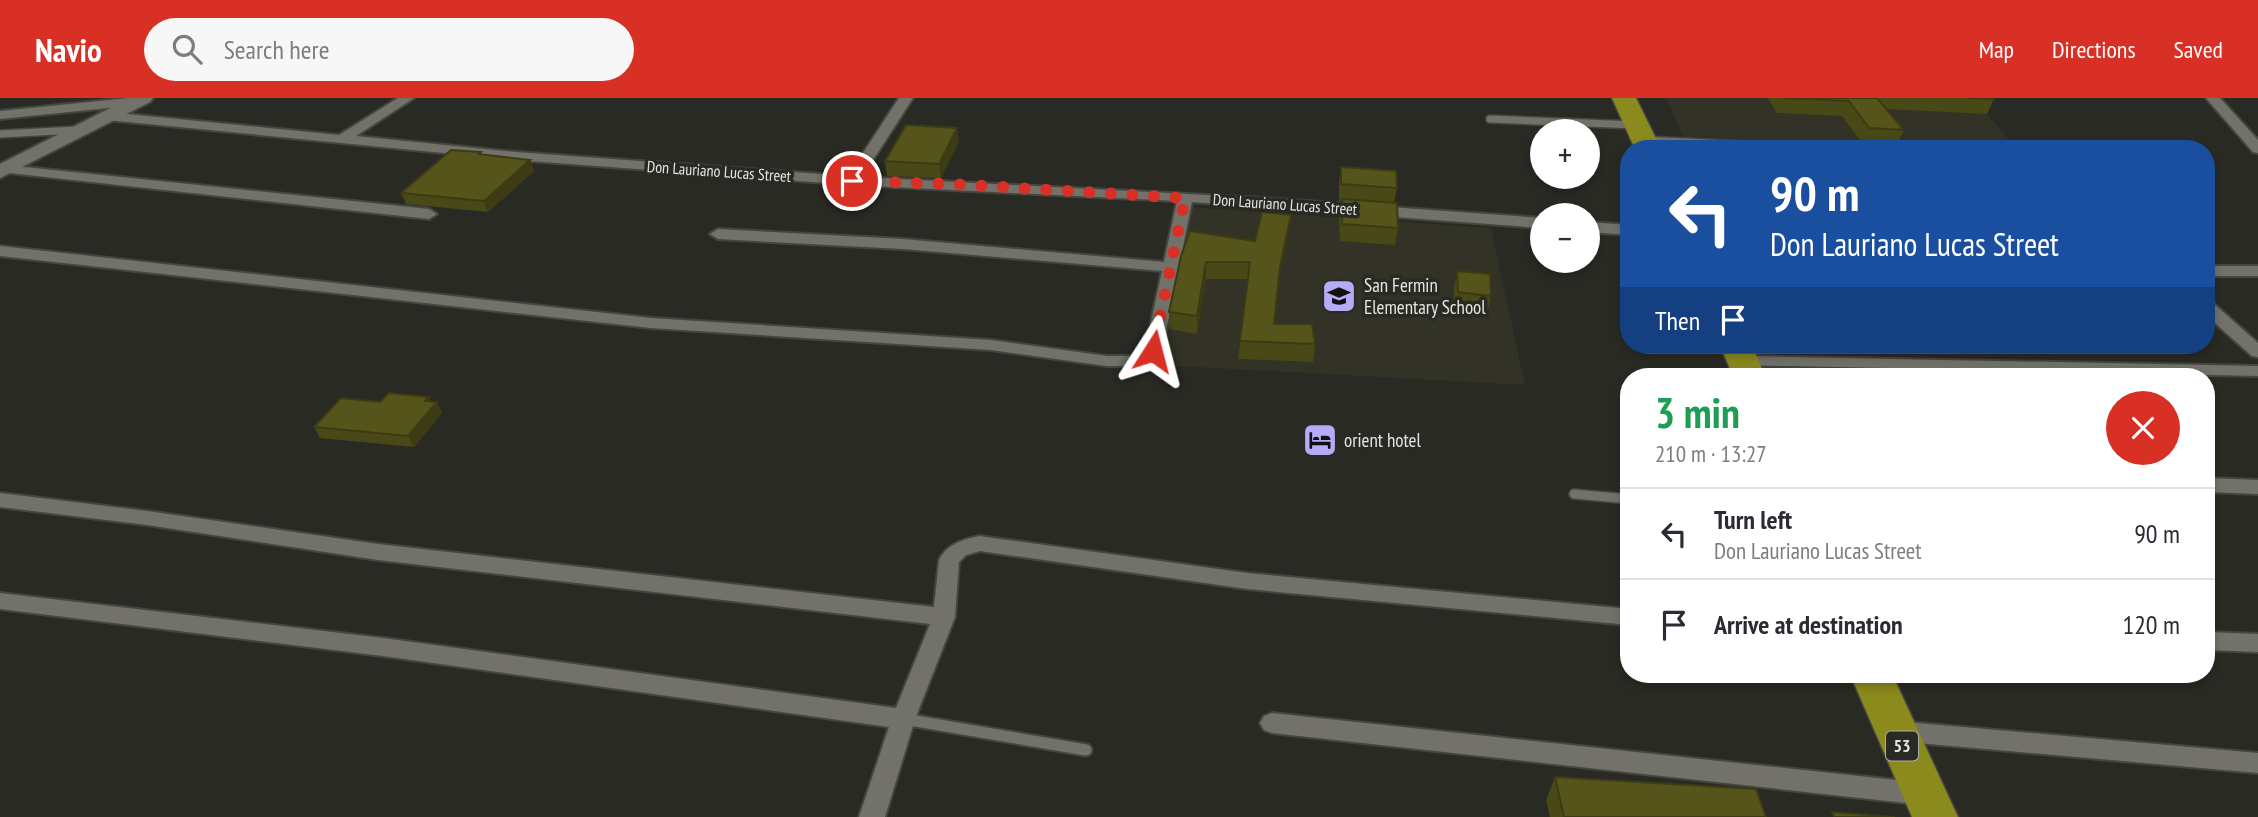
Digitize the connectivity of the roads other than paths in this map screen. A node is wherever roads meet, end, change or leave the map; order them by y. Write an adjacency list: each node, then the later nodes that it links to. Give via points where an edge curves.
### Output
1 (407, 98): 13 (street)
2 (906, 98): 17 (street)
3 (1624, 98): 12 (highway)
4 (2213, 98): 11 (street)
5 (141, 100): 6 (street); 7 (street)
6 (0, 115)
7 (107, 116): 9 (street); 13 (street, Don Lauriano Lucas Street)
8 (1490, 119): 12 (lane)
9 (78, 130): 10 (lane); 16 (street)
10 (0, 134)
11 (2251, 134): 15 (street)
12 (1643, 138): 14 (lane)
13 (342, 139): 17 (street, Don Lauriano Lucas Street)
14 (1677, 140)
15 (2258, 149)
16 (3, 171): 19 (street)
17 (852, 181): 18 (street, Don Lauriano Lucas Street)
18 (1185, 198): 20 (street, Don Lauriano Lucas Street); 25 (street)
19 (429, 214)
20 (1530, 222)
21 (1600, 228): 22 (street)
22 (1620, 229)
23 (718, 234): 25 (street)
24 (0, 251): 25 (street, via 651,323 991,345 1107,361 1134,361 1153,351)
25 (1170, 267)
26 (2215, 271): 27 (street)
27 (2258, 271)
28 (2215, 314): 29 (street)
29 (2258, 352)
30 (1743, 361): 31 (street)
31 (2104, 368)
32 (2215, 370): 33 (street)
33 (2258, 371)
34 (2215, 485): 35 (street)
35 (2258, 487)
36 (1574, 494): 37 (lane)
37 (1620, 498)
38 (0, 500): 41 (street, via 378,552)
39 (0, 601): 45 (street, via 383,647)
40 (1620, 616): 41 (street, via 1247,582 979,543 959,550 949,560)
41 (944, 617): 45 (street)
42 (2215, 641): 43 (street)
43 (2258, 643)
44 (1875, 683): 47 (highway, 53)
45 (903, 719): 48 (lane); 51 (street)
46 (1272, 723): 50 (street)
47 (1895, 731): 49 (street); 50 (highway, 53)
48 (1086, 750)
49 (2258, 763)
50 (1929, 805)
51 (872, 817)

